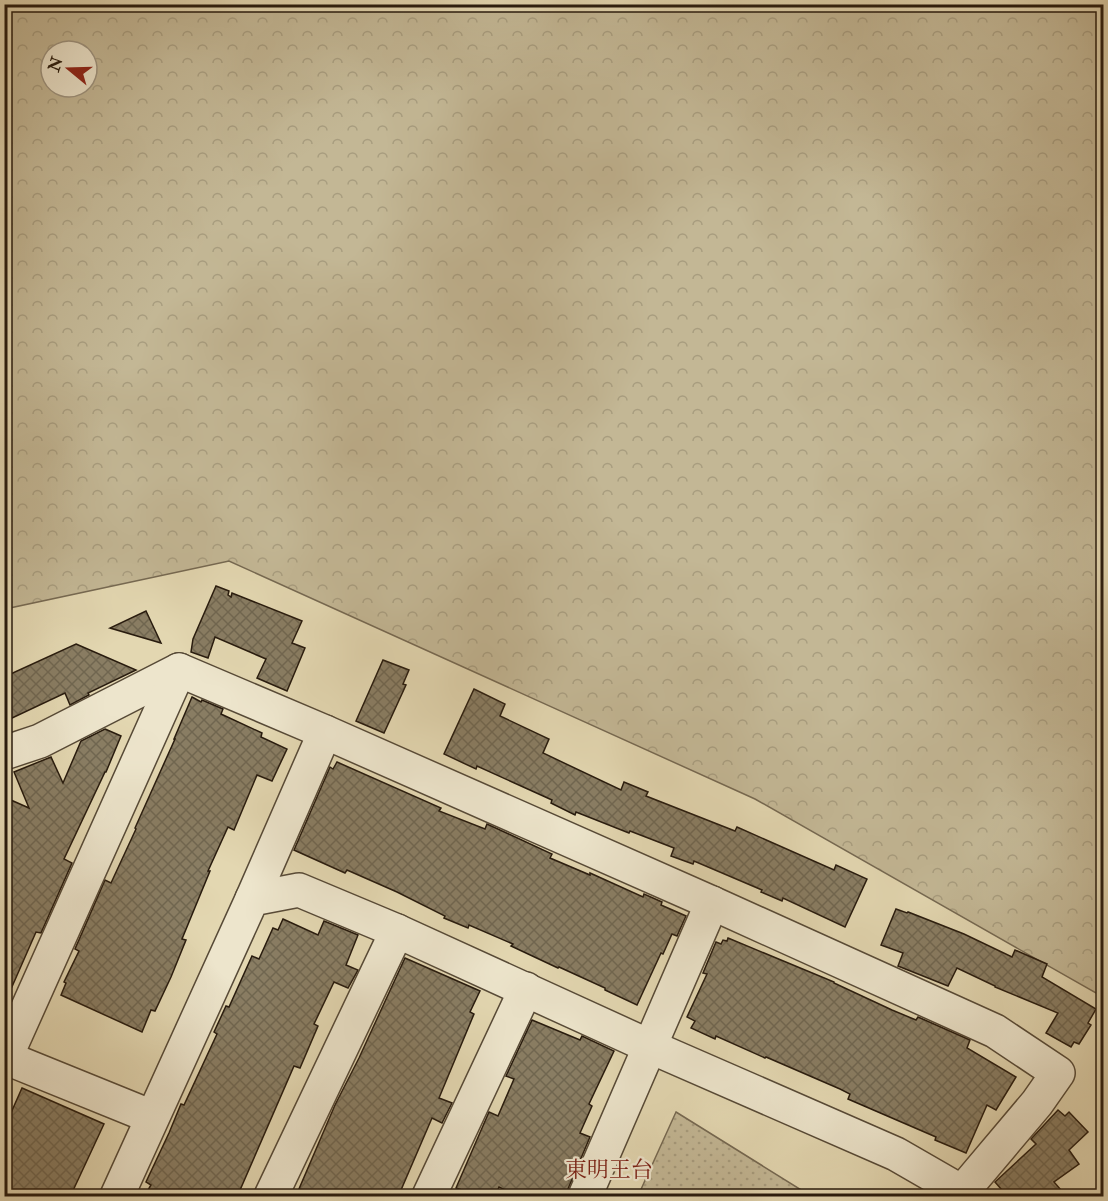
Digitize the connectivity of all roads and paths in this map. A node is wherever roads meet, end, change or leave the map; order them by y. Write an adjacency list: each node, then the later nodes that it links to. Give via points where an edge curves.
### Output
1 (179, 670): 2 (street); 3 (street, via 40,741); 9 (street)
2 (325, 732): 4 (street); 5 (street)
3 (4, 753)
4 (252, 898): 6 (street, via 299,891); 10 (street)
5 (712, 903): 8 (street); 11 (street, via 995,1031 1058,1073)
6 (397, 931): 7 (street); 13 (street)
7 (526, 989): 8 (street); 14 (street)
8 (651, 1047): 11 (street, via 896,1154); 15 (street)
9 (5, 1059): 10 (street)
10 (152, 1118): 12 (street)
11 (965, 1194)
12 (117, 1197)
13 (271, 1197)
14 (429, 1197)
15 (585, 1197)

